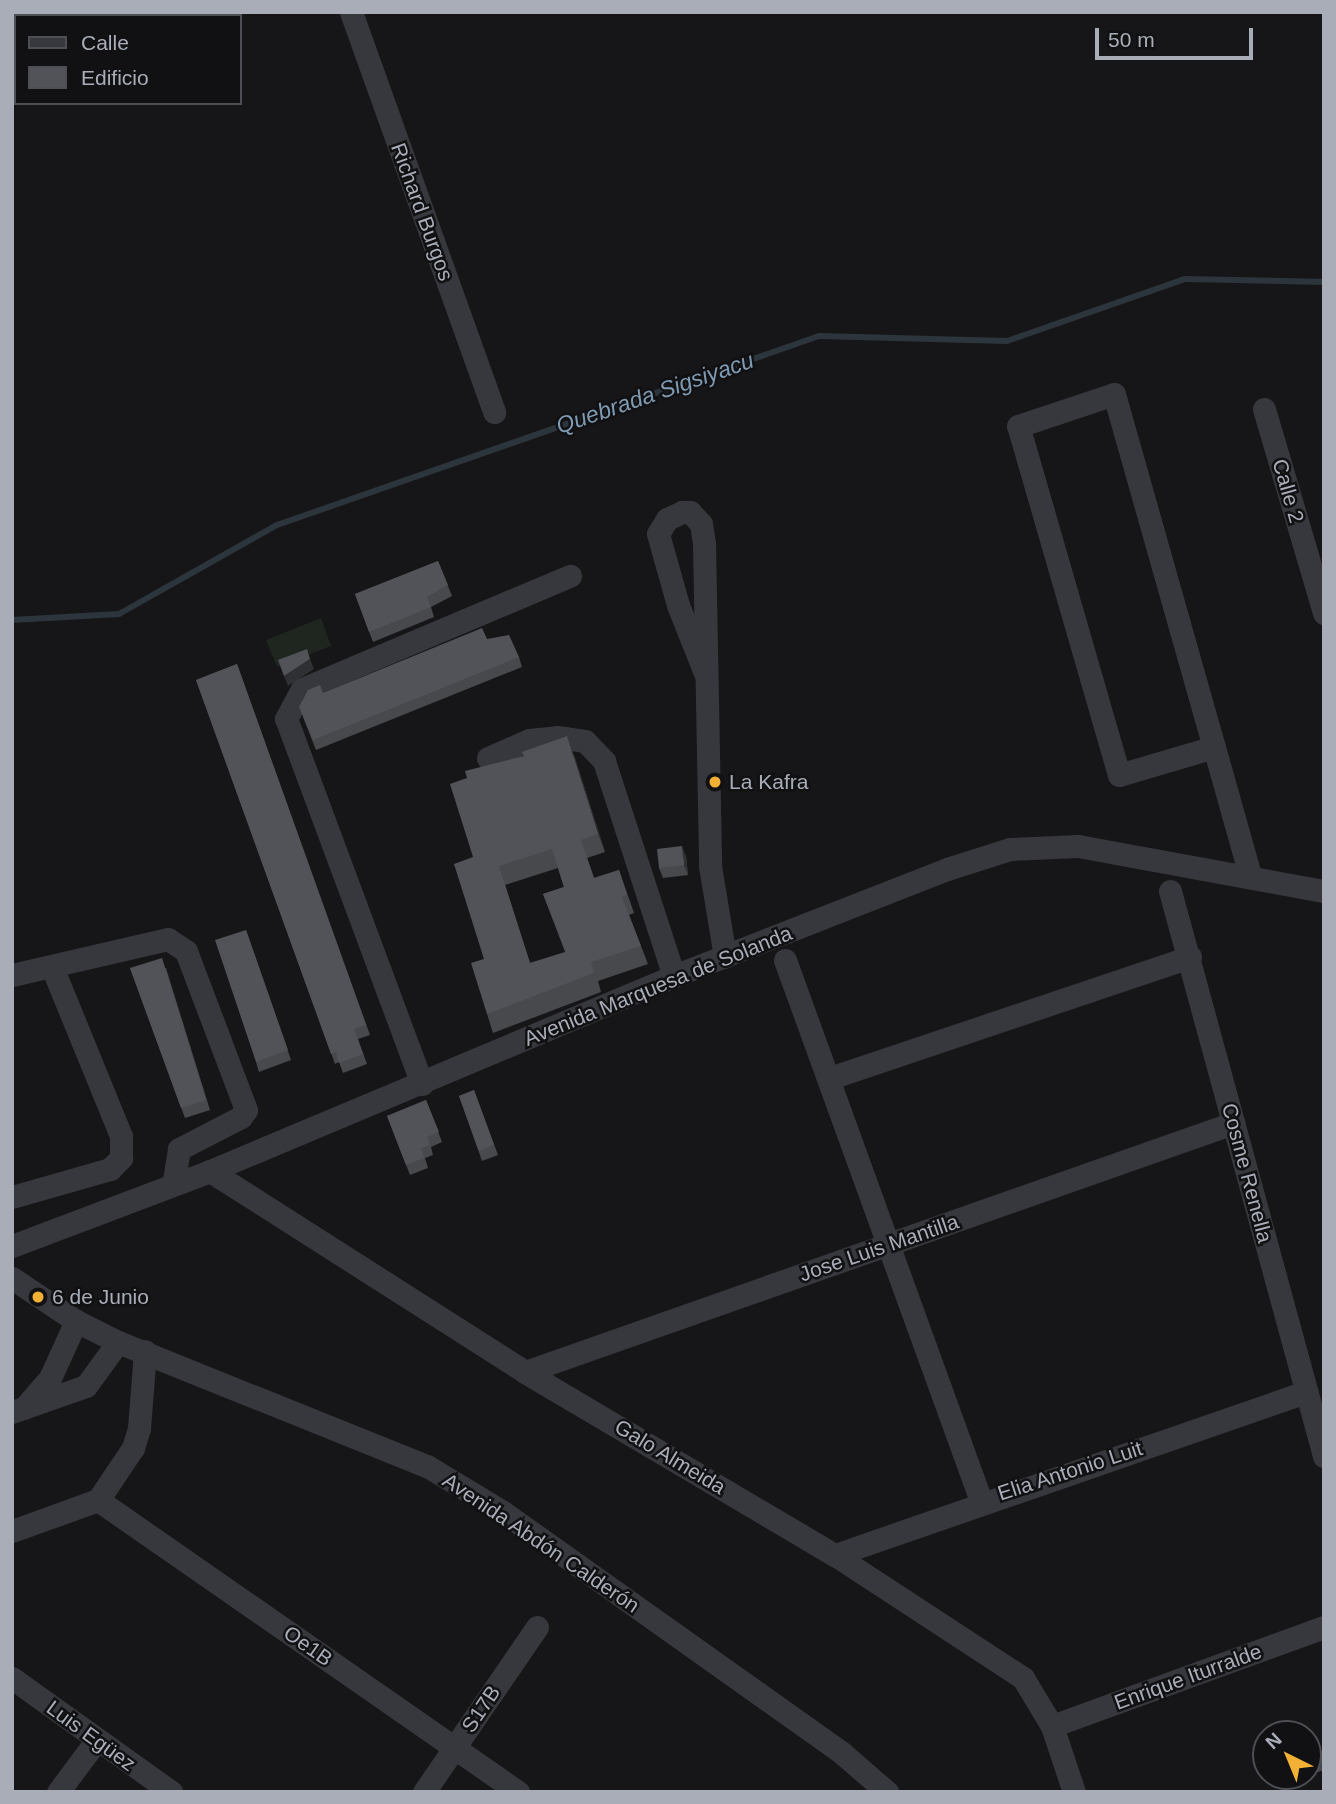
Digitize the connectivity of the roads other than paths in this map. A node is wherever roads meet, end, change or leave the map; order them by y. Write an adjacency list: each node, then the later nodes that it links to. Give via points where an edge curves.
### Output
1 (351, 12): 3 (street, Richard Burgos)
2 (1264, 409): 5 (street, Calle 2)
3 (494, 412)
4 (570, 576): 19 (street, via 302,689 286,719)
5 (1324, 613)
6 (705, 673): 6 (street, via 703,534 696,517 682,512 667,519 657,534); 12 (street, via 710,866)
7 (1214, 747): 7 (street, via 1114,394 1018,426 1119,775); 9 (street)
8 (488, 758): 17 (street, via 529,740 557,737 585,741 604,761)
9 (1250, 875): 11 (street, Avenida Marquesa de Solanda); 12 (street, Avenida Marquesa de Solanda, via 1078,846 1010,849 947,869)
10 (1170, 891): 13 (street, Cosme Renella)
11 (1324, 891)
12 (725, 957): 17 (street, Avenida Marquesa de Solanda)
13 (1191, 957): 18 (street); 20 (street, Cosme Renella)
14 (785, 960): 18 (street)
15 (53, 969): 16 (street); 22 (street, via 168,939 187,951 246,1110 241,1117 179,1149); 23 (street, via 121,1136 121,1158 110,1169)
16 (12, 975)
17 (674, 976): 19 (street, Avenida Marquesa de Solanda)
18 (830, 1078): 24 (street)
19 (422, 1084): 21 (street, Avenida Marquesa de Solanda)
20 (1233, 1123): 24 (street, Jose Luis Mantilla); 31 (street, Cosme Renella)
21 (210, 1171): 22 (street, Avenida Marquesa de Solanda); 30 (street, Galo Almeida)
22 (173, 1185): 25 (street, Avenida Marquesa de Solanda)
23 (12, 1197)
24 (886, 1245): 30 (street, Jose Luis Mantilla); 35 (street)
25 (12, 1246)
26 (12, 1278): 27 (street, Avenida Abdón Calderón)
27 (76, 1321): 28 (street, Avenida Abdón Calderón); 32 (street, via 50,1378)
28 (118, 1342): 29 (street, Avenida Abdón Calderón); 32 (street, via 86,1386)
29 (145, 1351): 34 (street, via 134,1448); 48 (street, Avenida Abdón Calderón, via 427,1466 503,1512 842,1753)
30 (525, 1372): 37 (street, Galo Almeida)
31 (1307, 1392): 33 (street, Cosme Renella); 35 (street, Elia Antonio Luit)
32 (18, 1410)
33 (1324, 1456)
34 (98, 1500): 36 (street); 43 (street, Oe1B)
35 (981, 1501): 37 (street, Elia Antonio Luit)
36 (12, 1531)
37 (835, 1555): 41 (street, Galo Almeida, via 1023,1678)
38 (537, 1627): 43 (street, S17B)
39 (1324, 1627): 41 (street, Enrique Iturralde)
40 (12, 1678): 42 (street, Luis Egüez)
41 (1052, 1726): 49 (street, Galo Almeida)
42 (96, 1741): 44 (street); 45 (street, Luis Egüez)
43 (454, 1748): 46 (street, S17B); 47 (street, Oe1B)
44 (58, 1792)
45 (171, 1792)
46 (424, 1792)
47 (519, 1792)
48 (887, 1792)
49 (1074, 1792)

